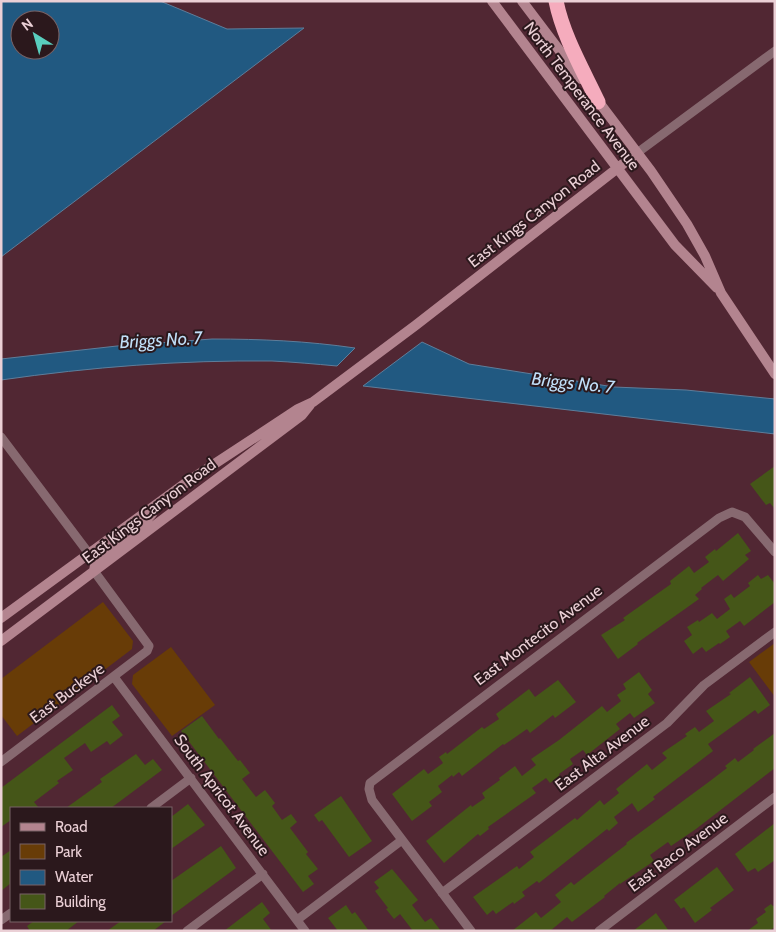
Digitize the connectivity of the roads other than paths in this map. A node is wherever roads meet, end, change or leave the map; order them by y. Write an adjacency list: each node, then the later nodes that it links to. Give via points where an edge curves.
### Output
1 (492, 1): 7 (main road, North Temperance Avenue)
2 (522, 1): 5 (main road, North Temperance Avenue)
3 (556, 1): 5 (highway, via 574,51)
4 (775, 51): 6 (street, East Kings Canyon Road)
5 (598, 102): 6 (main road, North Temperance Avenue)
6 (637, 153): 7 (main road, East Kings Canyon Road); 8 (main road, North Temperance Avenue, via 698,242)
7 (617, 168): 8 (main road, North Temperance Avenue, via 675,245); 10 (main road, East Kings Canyon Road)
8 (721, 292): 9 (main road)
9 (775, 374)
10 (313, 402): 12 (main road, East Kings Canyon Road); 15 (main road, East Kings Canyon Road, via 302,415)
11 (1, 437): 14 (street)
12 (168, 496): 14 (main road, East Kings Canyon Road); 15 (main road, via 142,525 98,559)
13 (775, 552): 24 (street, East Montecito Avenue, via 745,517 732,512 718,518 382,772 368,789 372,800)
14 (90, 555): 16 (main road, East Kings Canyon Road)
15 (94, 571): 18 (main road, East Kings Canyon Road); 19 (street, East Buckeye, via 149,646)
16 (1, 618)
17 (775, 632): 26 (street, East Alta Avenue, via 704,685 667,722)
18 (1, 641)
19 (114, 677): 20 (street, East Buckeye); 21 (street, South Apricot Avenue)
20 (1, 762)
21 (191, 778): 23 (street); 25 (street, South Apricot Avenue)
22 (775, 797): 31 (street, East Raco Avenue)
23 (152, 807)
24 (402, 840): 26 (street); 27 (street)
25 (262, 874): 27 (street, South Apricot Avenue); 28 (street)
26 (442, 893): 30 (street)
27 (297, 920): 29 (street, South Apricot Avenue)
28 (187, 931)
29 (305, 931)
30 (471, 931)
31 (599, 931)

